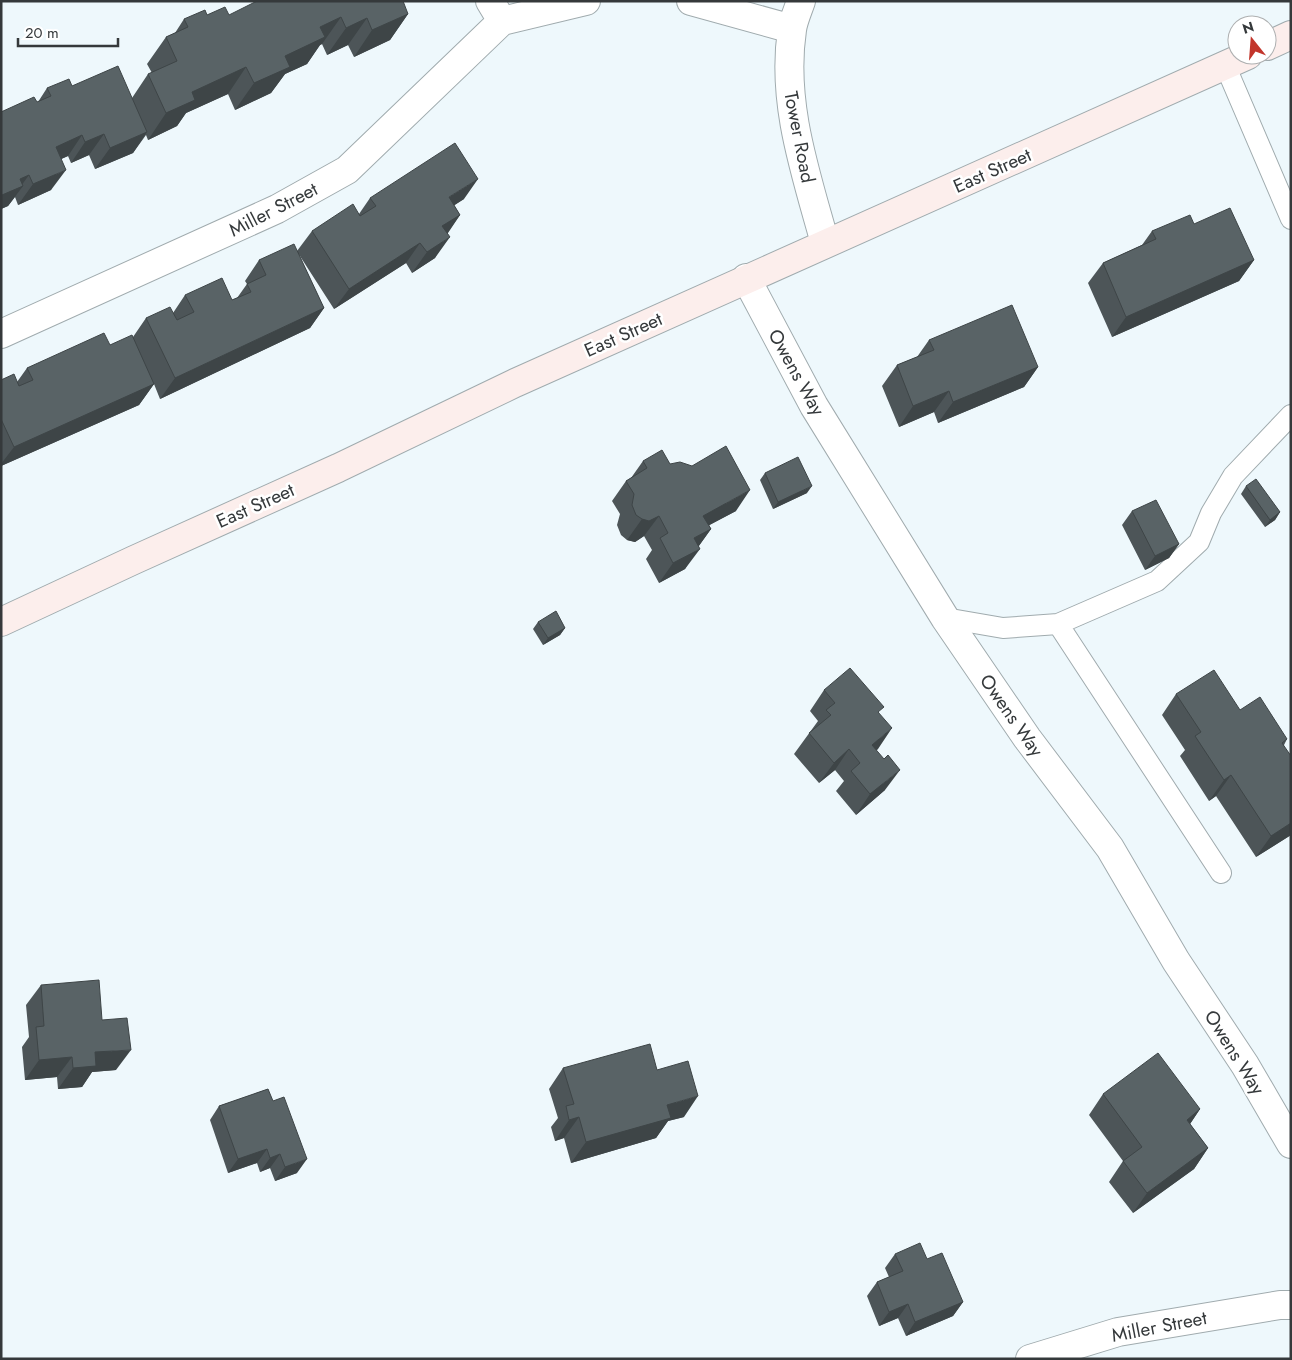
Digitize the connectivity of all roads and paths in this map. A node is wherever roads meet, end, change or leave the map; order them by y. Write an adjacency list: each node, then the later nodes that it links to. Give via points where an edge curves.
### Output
1 (586, 1): 4 (street, Miller Street)
2 (691, 1): 5 (street)
3 (802, 1): 5 (street, Tower Road)
4 (496, 11): 13 (street, Miller Street, via 347,170 277,209)
5 (792, 29): 11 (street, Tower Road, via 789,78 794,125)
6 (1291, 35): 7 (main road)
7 (1277, 41)
8 (1227, 64): 11 (main road, East Street)
9 (1238, 65): 10 (lane)
10 (1291, 219)
11 (825, 243): 12 (main road, East Street)
12 (746, 278): 15 (street, Owens Way, via 814,406); 16 (main road, East Street)
13 (1, 334)
14 (1291, 414): 17 (lane, via 1233,476 1211,513 1199,542 1157,581)
15 (944, 618): 17 (lane, via 1003,628); 19 (street, Owens Way, via 1027,738 1110,848 1176,961 1245,1065)
16 (1, 622)
17 (1058, 624): 18 (lane)
18 (1221, 873)
19 (1291, 1144)
20 (1291, 1305): 21 (street, Miller Street, via 1118,1332)
21 (1030, 1359)

